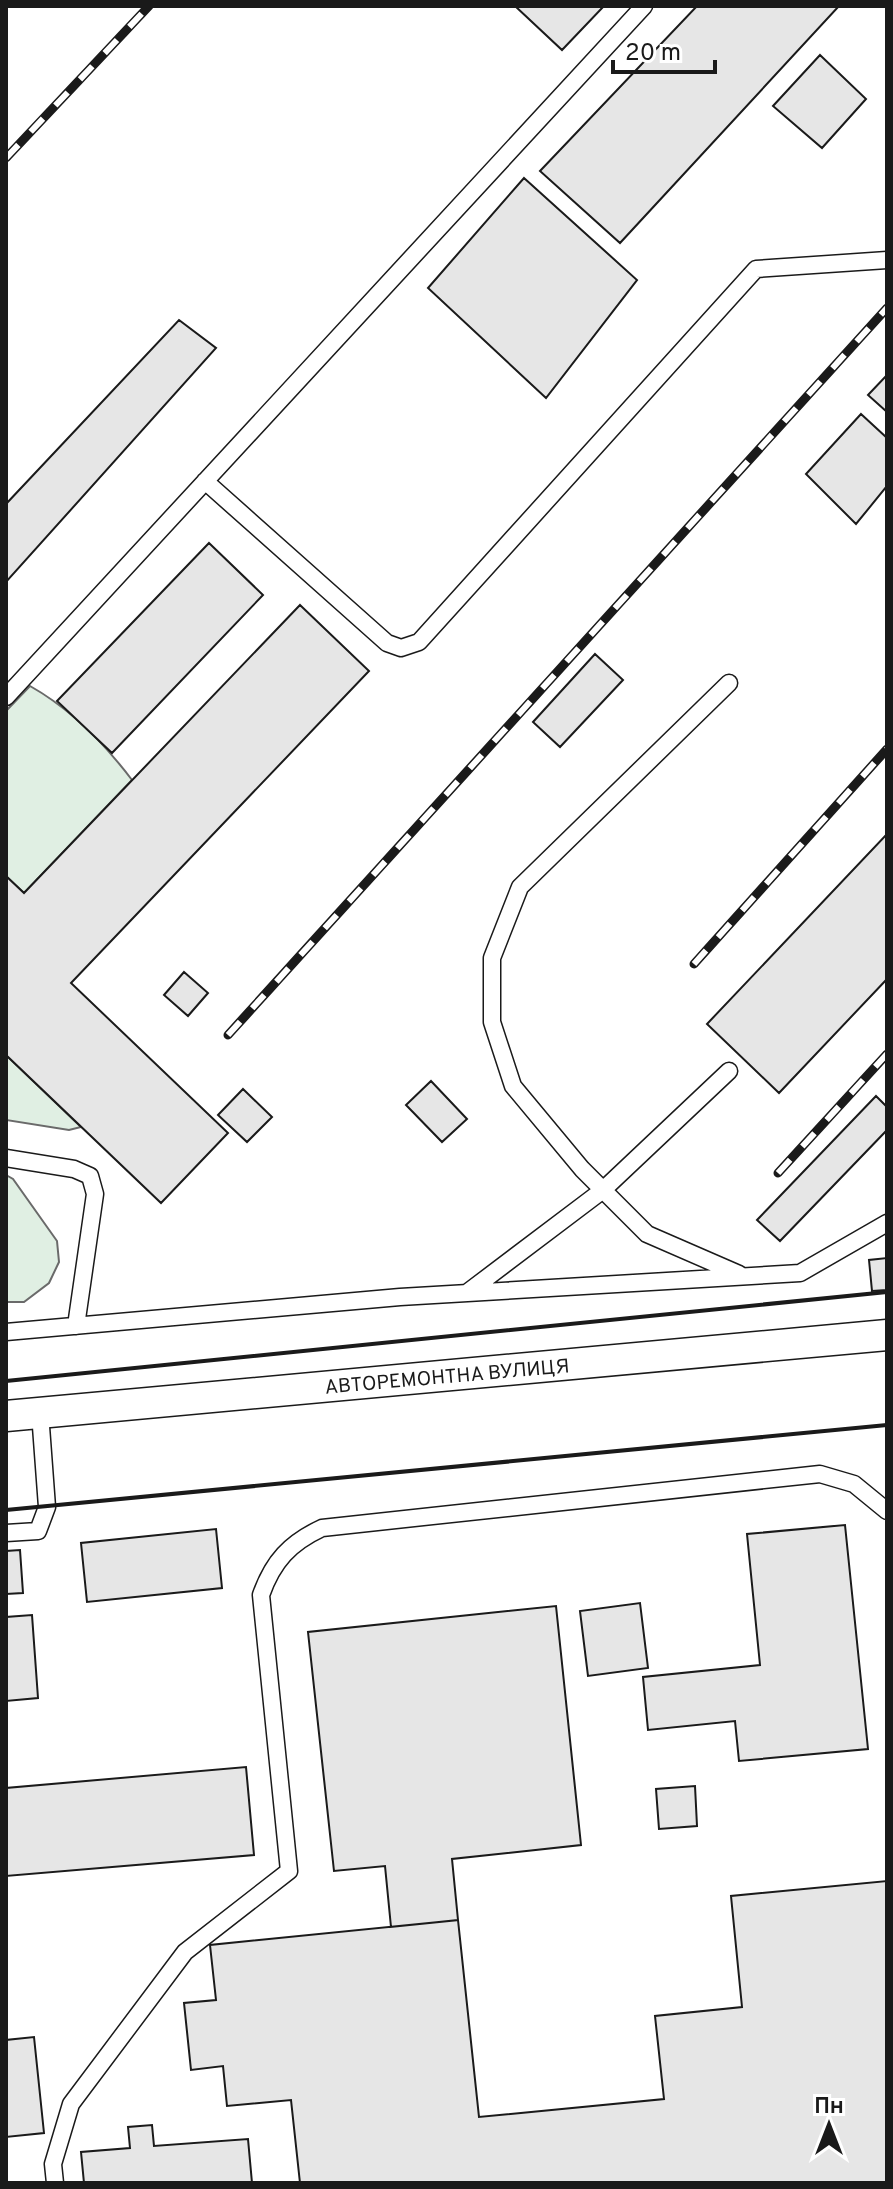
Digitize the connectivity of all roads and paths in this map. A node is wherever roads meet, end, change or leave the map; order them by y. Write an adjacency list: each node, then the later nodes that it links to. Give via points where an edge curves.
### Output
1 (644, 6): 3 (lane)
2 (887, 260): 3 (lane, via 756,269 419,642 401,648 387,643)
3 (205, 481): 5 (lane)
4 (729, 683): 8 (lane, via 520,887 492,958 492,1022 513,1086)
5 (6, 697)
6 (729, 1071): 8 (lane)
7 (6, 1158): 12 (lane, via 90,1176 95,1194)
8 (603, 1190): 10 (lane, via 647,1234); 11 (lane)
9 (887, 1223): 10 (lane, via 800,1273)
10 (744, 1276): 11 (lane)
11 (467, 1293): 12 (lane)
12 (76, 1326): 13 (lane)
13 (6, 1332)
14 (887, 1335): 15 (street, АВТОРЕМОНТНА ВУЛИЦЯ)
15 (40, 1413): 16 (street, АВТОРЕМОНТНА ВУЛИЦЯ); 18 (lane, via 47,1507 38,1531)
16 (6, 1416)
17 (887, 1511): 19 (lane, via 854,1484 820,1474 322,1528 282,1553 261,1595 289,1871 185,1952 71,2104 53,2164)
18 (6, 1533)
19 (55, 2183)

